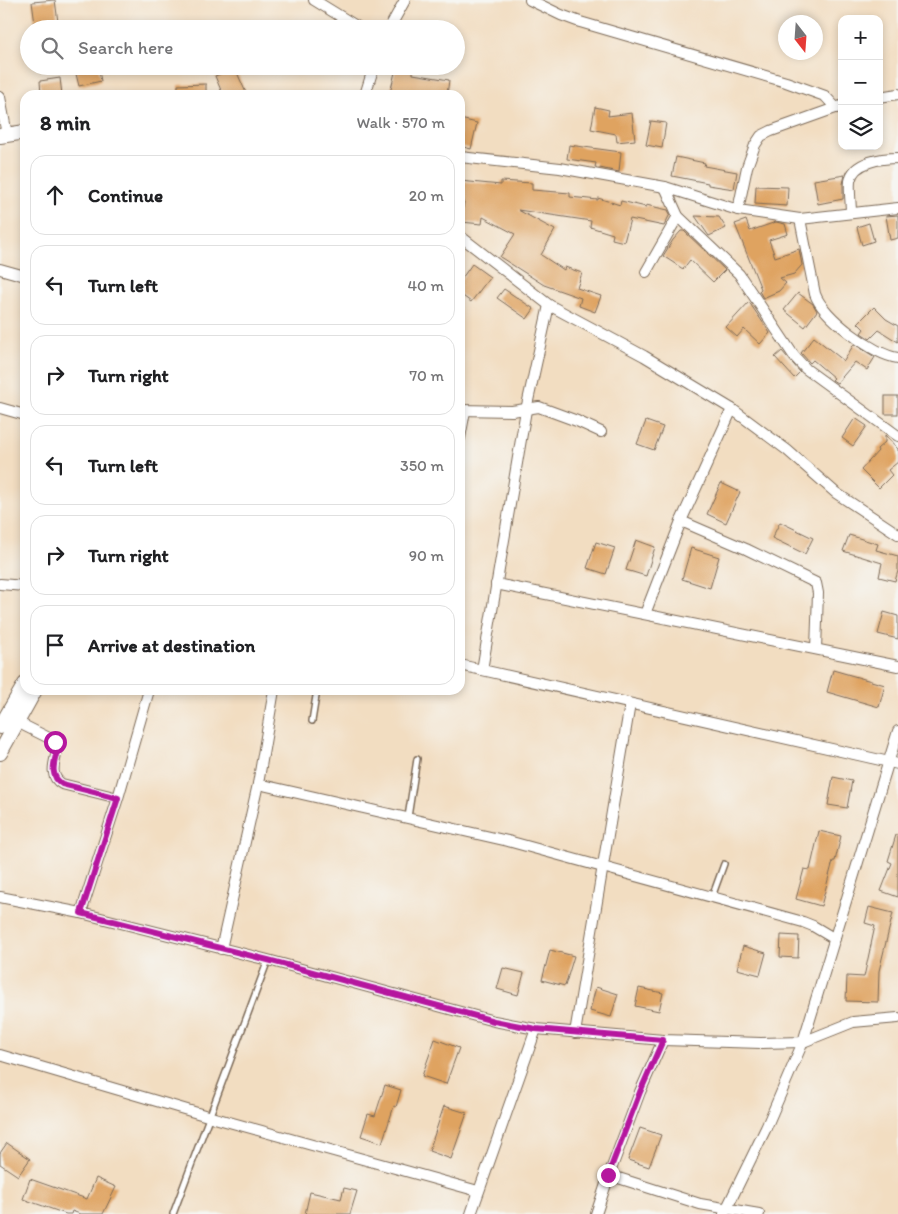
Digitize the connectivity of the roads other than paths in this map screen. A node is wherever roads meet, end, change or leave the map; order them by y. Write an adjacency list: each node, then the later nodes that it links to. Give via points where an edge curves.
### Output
1 (314, 0): 4 (street)
2 (406, 0): 5 (street)
3 (530, 0): 11 (street, via 580,22 794,84 825,96)
4 (347, 20)
5 (394, 20)
6 (371, 75): 7 (street)
7 (367, 90)
8 (898, 94): 9 (street)
9 (883, 96)
10 (0, 97): 14 (street)
11 (838, 106)
12 (838, 107): 19 (street, via 761,136 751,155)
13 (20, 133): 14 (street)
14 (3, 136)
15 (465, 158): 17 (street, via 560,168)
16 (898, 158): 20 (street, via 875,161 856,170 850,180)
17 (664, 187): 19 (street); 21 (street)
18 (898, 208): 20 (street)
19 (738, 210): 22 (street)
20 (851, 213): 22 (street)
21 (678, 216): 25 (street); 35 (street, via 739,274 806,369)
22 (800, 219): 28 (street, via 819,303 858,338 890,357)
23 (465, 240): 27 (street)
24 (0, 270): 26 (street)
25 (646, 272)
26 (20, 275)
27 (549, 305): 30 (street, via 644,356); 31 (street)
28 (898, 358)
29 (0, 408): 33 (street)
30 (732, 409): 36 (street); 37 (street, via 787,450 836,493)
31 (526, 410): 32 (street); 34 (street, via 539,407); 39 (street)
32 (465, 411)
33 (20, 414)
34 (601, 432)
35 (898, 436)
36 (681, 521): 41 (street); 42 (street, via 816,583)
37 (898, 534)
38 (0, 584): 40 (street)
39 (496, 584): 41 (street); 45 (street)
40 (20, 586)
41 (645, 614): 42 (street)
42 (816, 649): 44 (street)
43 (465, 666): 45 (street)
44 (898, 666)
45 (482, 670): 51 (street)
46 (20, 693): 54 (street)
47 (32, 695): 53 (street)
48 (148, 695): 60 (street)
49 (273, 695): 59 (street)
50 (316, 695): 52 (lane)
51 (630, 704): 58 (street); 63 (street)
52 (312, 721)
53 (17, 722): 56 (street); 60 (street, via 55,742 58,747 53,772 56,780)
54 (0, 727)
55 (898, 732): 58 (street)
56 (0, 753)
57 (417, 760): 61 (lane)
58 (894, 763): 67 (street)
59 (258, 784): 61 (street); 68 (street)
60 (118, 798): 66 (street)
61 (408, 817): 63 (street)
62 (724, 864): 65 (lane)
63 (602, 868): 65 (street); 72 (street)
64 (0, 897): 66 (street)
65 (712, 897): 67 (street, via 803,922)
66 (81, 913): 68 (street)
67 (835, 939): 74 (street)
68 (220, 949): 69 (street)
69 (268, 960): 71 (street, via 453,1011); 76 (lane)
70 (898, 1018): 74 (street, via 853,1022)
71 (536, 1029): 72 (street); 78 (street)
72 (575, 1033): 73 (street)
73 (663, 1040): 74 (street); 77 (street)
74 (803, 1042): 79 (street)
75 (0, 1055): 76 (street)
76 (211, 1117): 78 (street); 80 (lane)
77 (608, 1175): 79 (street); 82 (street)
78 (478, 1191): 81 (street)
79 (725, 1211): 83 (street)
80 (173, 1214)
81 (471, 1214)
82 (596, 1214)
83 (759, 1214)

